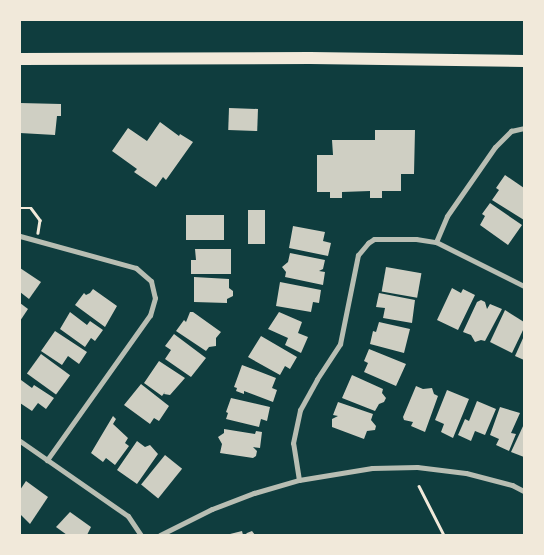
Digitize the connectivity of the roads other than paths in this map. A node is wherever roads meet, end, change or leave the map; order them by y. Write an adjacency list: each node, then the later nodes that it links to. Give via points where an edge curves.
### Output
1 (20, 59): 2 (main road)
2 (524, 61)
3 (524, 128): 5 (street, via 511,131 495,147 448,216)
4 (20, 236): 8 (street, via 136,268 151,281 155,298 150,315)
5 (436, 242): 6 (street); 9 (street, via 374,239 358,255 340,344 300,410 293,443)
6 (524, 286)
7 (20, 441): 8 (street)
8 (48, 460): 11 (street, via 128,516)
9 (299, 480): 10 (street, via 372,468 417,467 466,473); 12 (street, via 212,509)
10 (524, 490)
11 (141, 535)
12 (160, 535)

